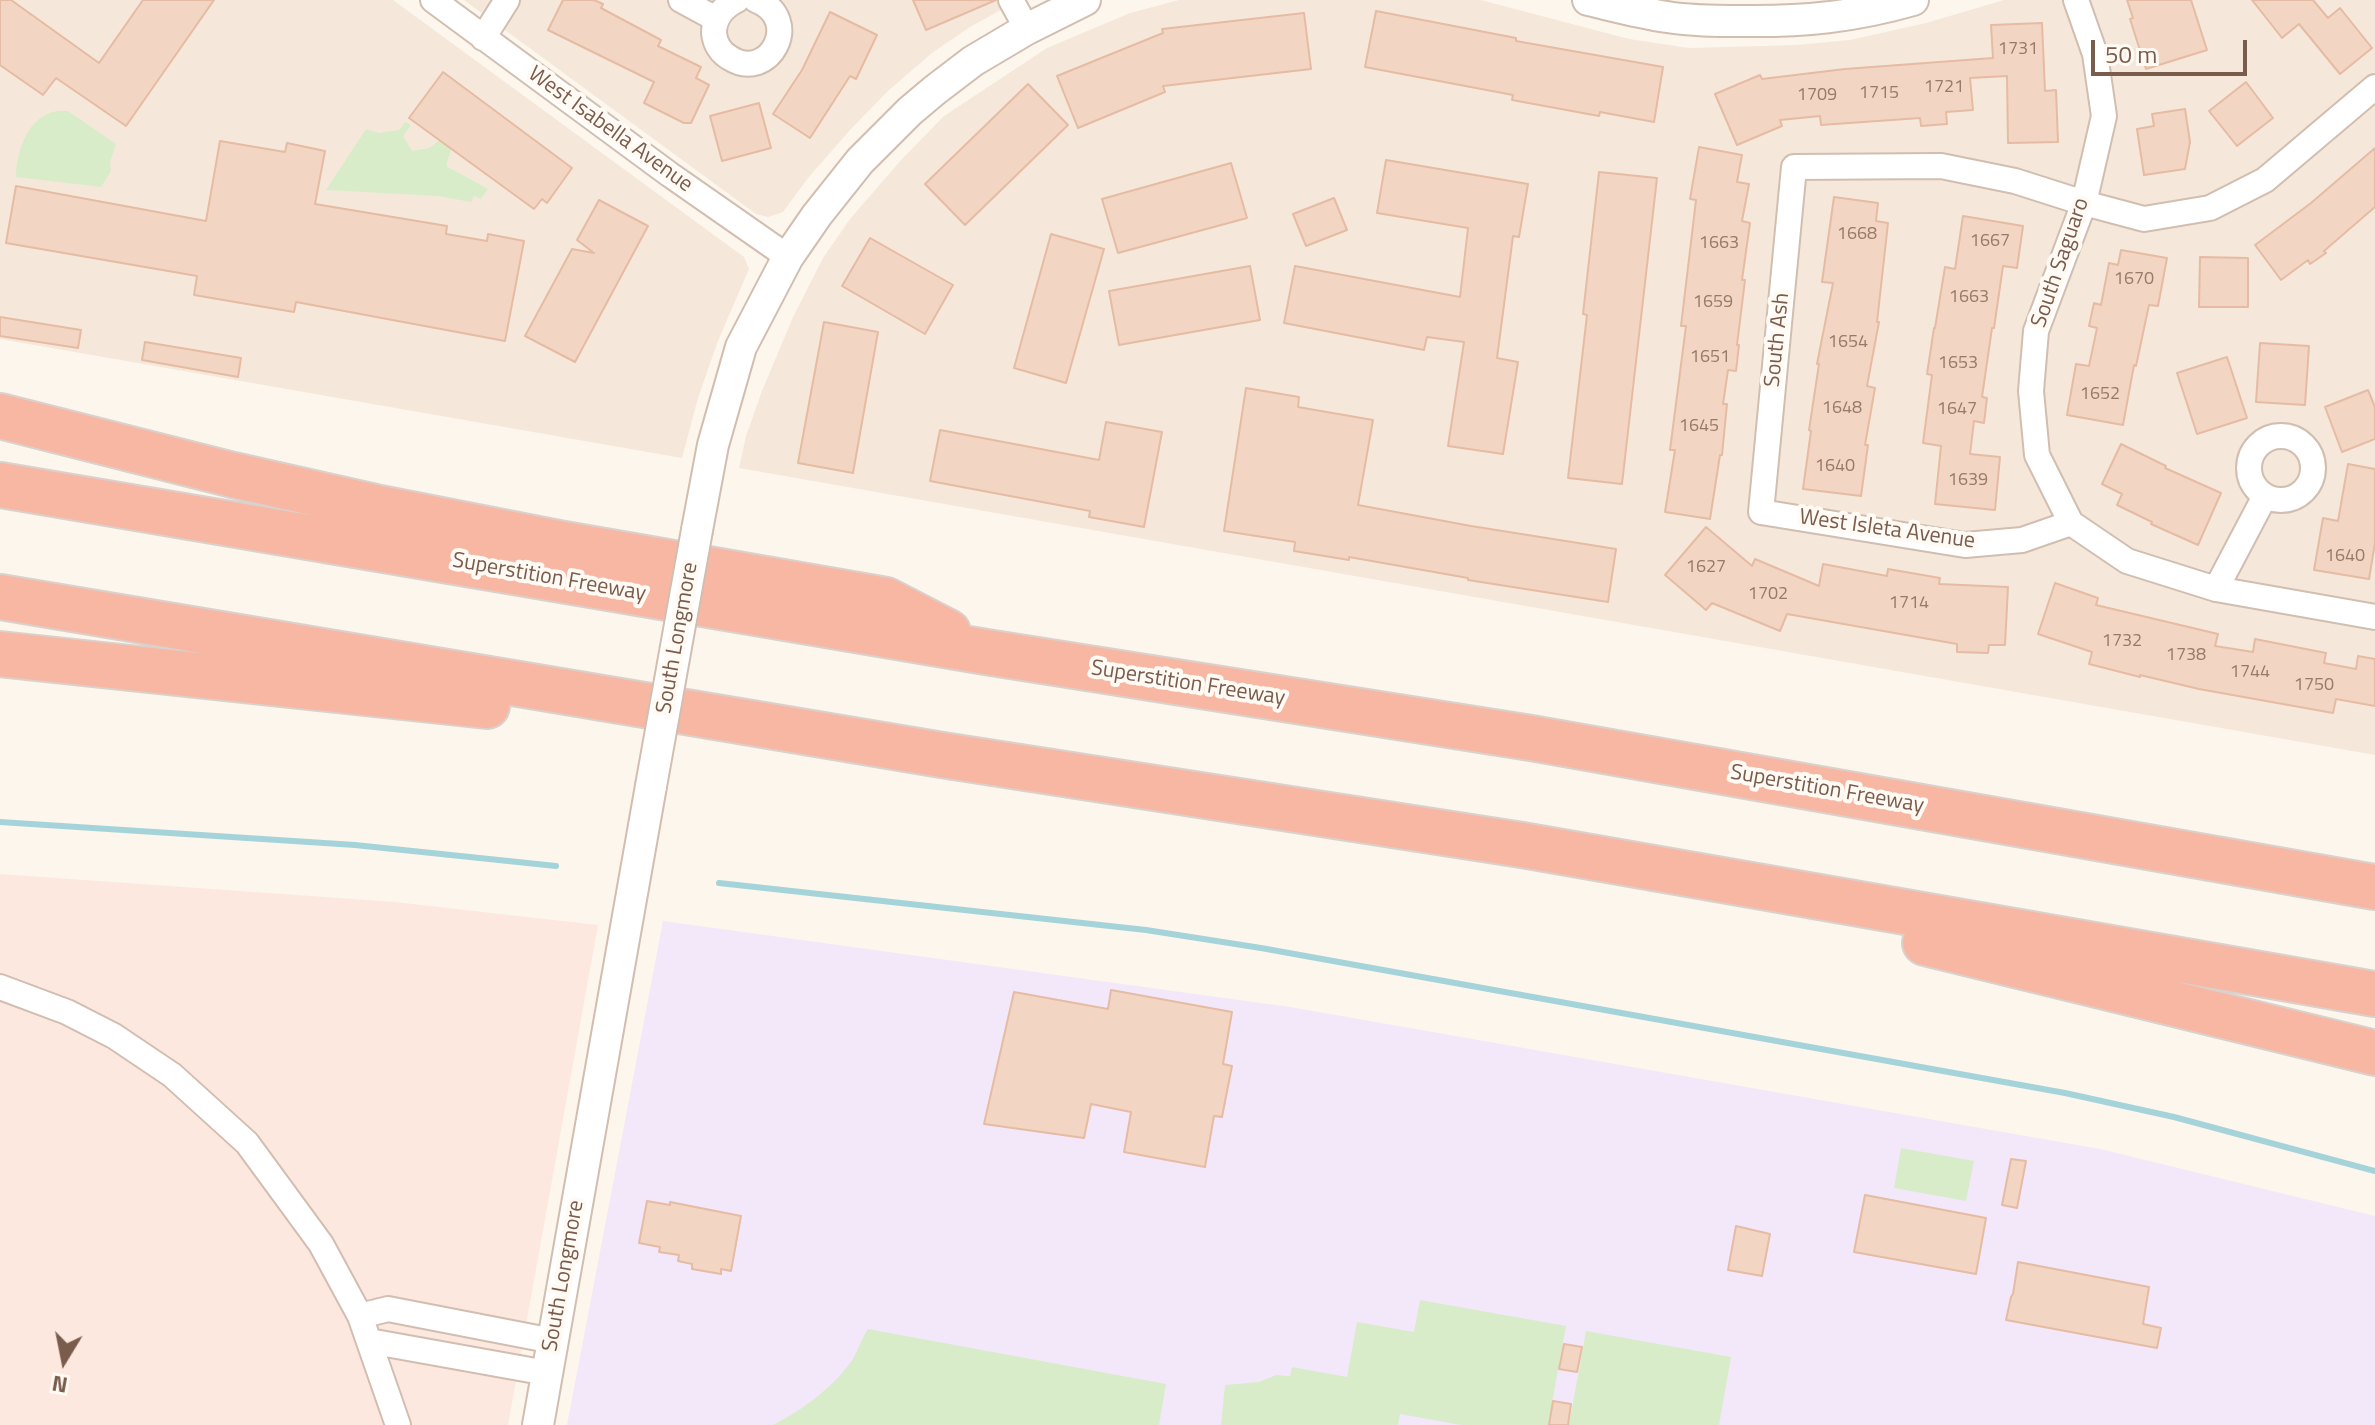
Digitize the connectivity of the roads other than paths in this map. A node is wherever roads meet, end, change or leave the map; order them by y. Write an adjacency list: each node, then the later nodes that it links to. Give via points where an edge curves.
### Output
1 (433, 0): 14 (street, West Isabella Avenue)
2 (507, 0): 14 (street)
3 (681, 0): 12 (street)
4 (737, 0): 12 (street)
5 (756, 0): 12 (street, via 775,14 779,25 775,47 758,62 736,62 726,56 715,40)
6 (1011, 0): 13 (street)
7 (1085, 0): 13 (street, South Longmore)
8 (1588, 0): 11 (street, via 1706,21)
9 (1913, 0): 11 (street, via 1855,14)
10 (2076, 0): 16 (street, South Saguaro, via 2095,54 2104,116)
11 (1806, 10)
12 (716, 19)
13 (1027, 29): 17 (street, South Longmore, via 973,61 910,111 847,176)
14 (483, 38): 17 (street, West Isabella Avenue)
15 (2375, 87): 16 (street, via 2265,180 2210,208 2144,219)
16 (2084, 203): 21 (street, South Ash, via 2015,181 1941,166 1794,167); 22 (street, South Saguaro, via 2036,331 2031,391 2037,455)
17 (788, 257): 38 (street, South Longmore, bridge, via 741,347 713,445)
18 (0, 416): 26 (highway, via 375,507 886,600)
19 (0, 485): 26 (highway, Superstition Freeway)
20 (2265, 496): 23 (street)
21 (1761, 512): 22 (street, West Isleta Avenue, via 1965,545 2022,540)
22 (2071, 523): 23 (street, via 2127,561)
23 (2216, 589): 25 (street)
24 (0, 597): 29 (highway)
25 (2375, 617)
26 (986, 652): 28 (highway, Superstition Freeway)
27 (0, 654): 29 (highway)
28 (1531, 738): 31 (highway); 32 (highway, Superstition Freeway)
29 (942, 755): 30 (highway)
30 (1522, 845): 34 (highway); 35 (highway)
31 (2375, 861)
32 (2375, 887)
33 (0, 987): 36 (street, via 114,1036 172,1075 237,1133 321,1244)
34 (2375, 994)
35 (2375, 1053)
36 (360, 1316): 37 (street); 38 (street, via 388,1309)
37 (369, 1341): 39 (street); 40 (street)
38 (553, 1341): 39 (street, South Longmore)
39 (547, 1373): 41 (street, South Longmore)
40 (398, 1425)
41 (538, 1425)

